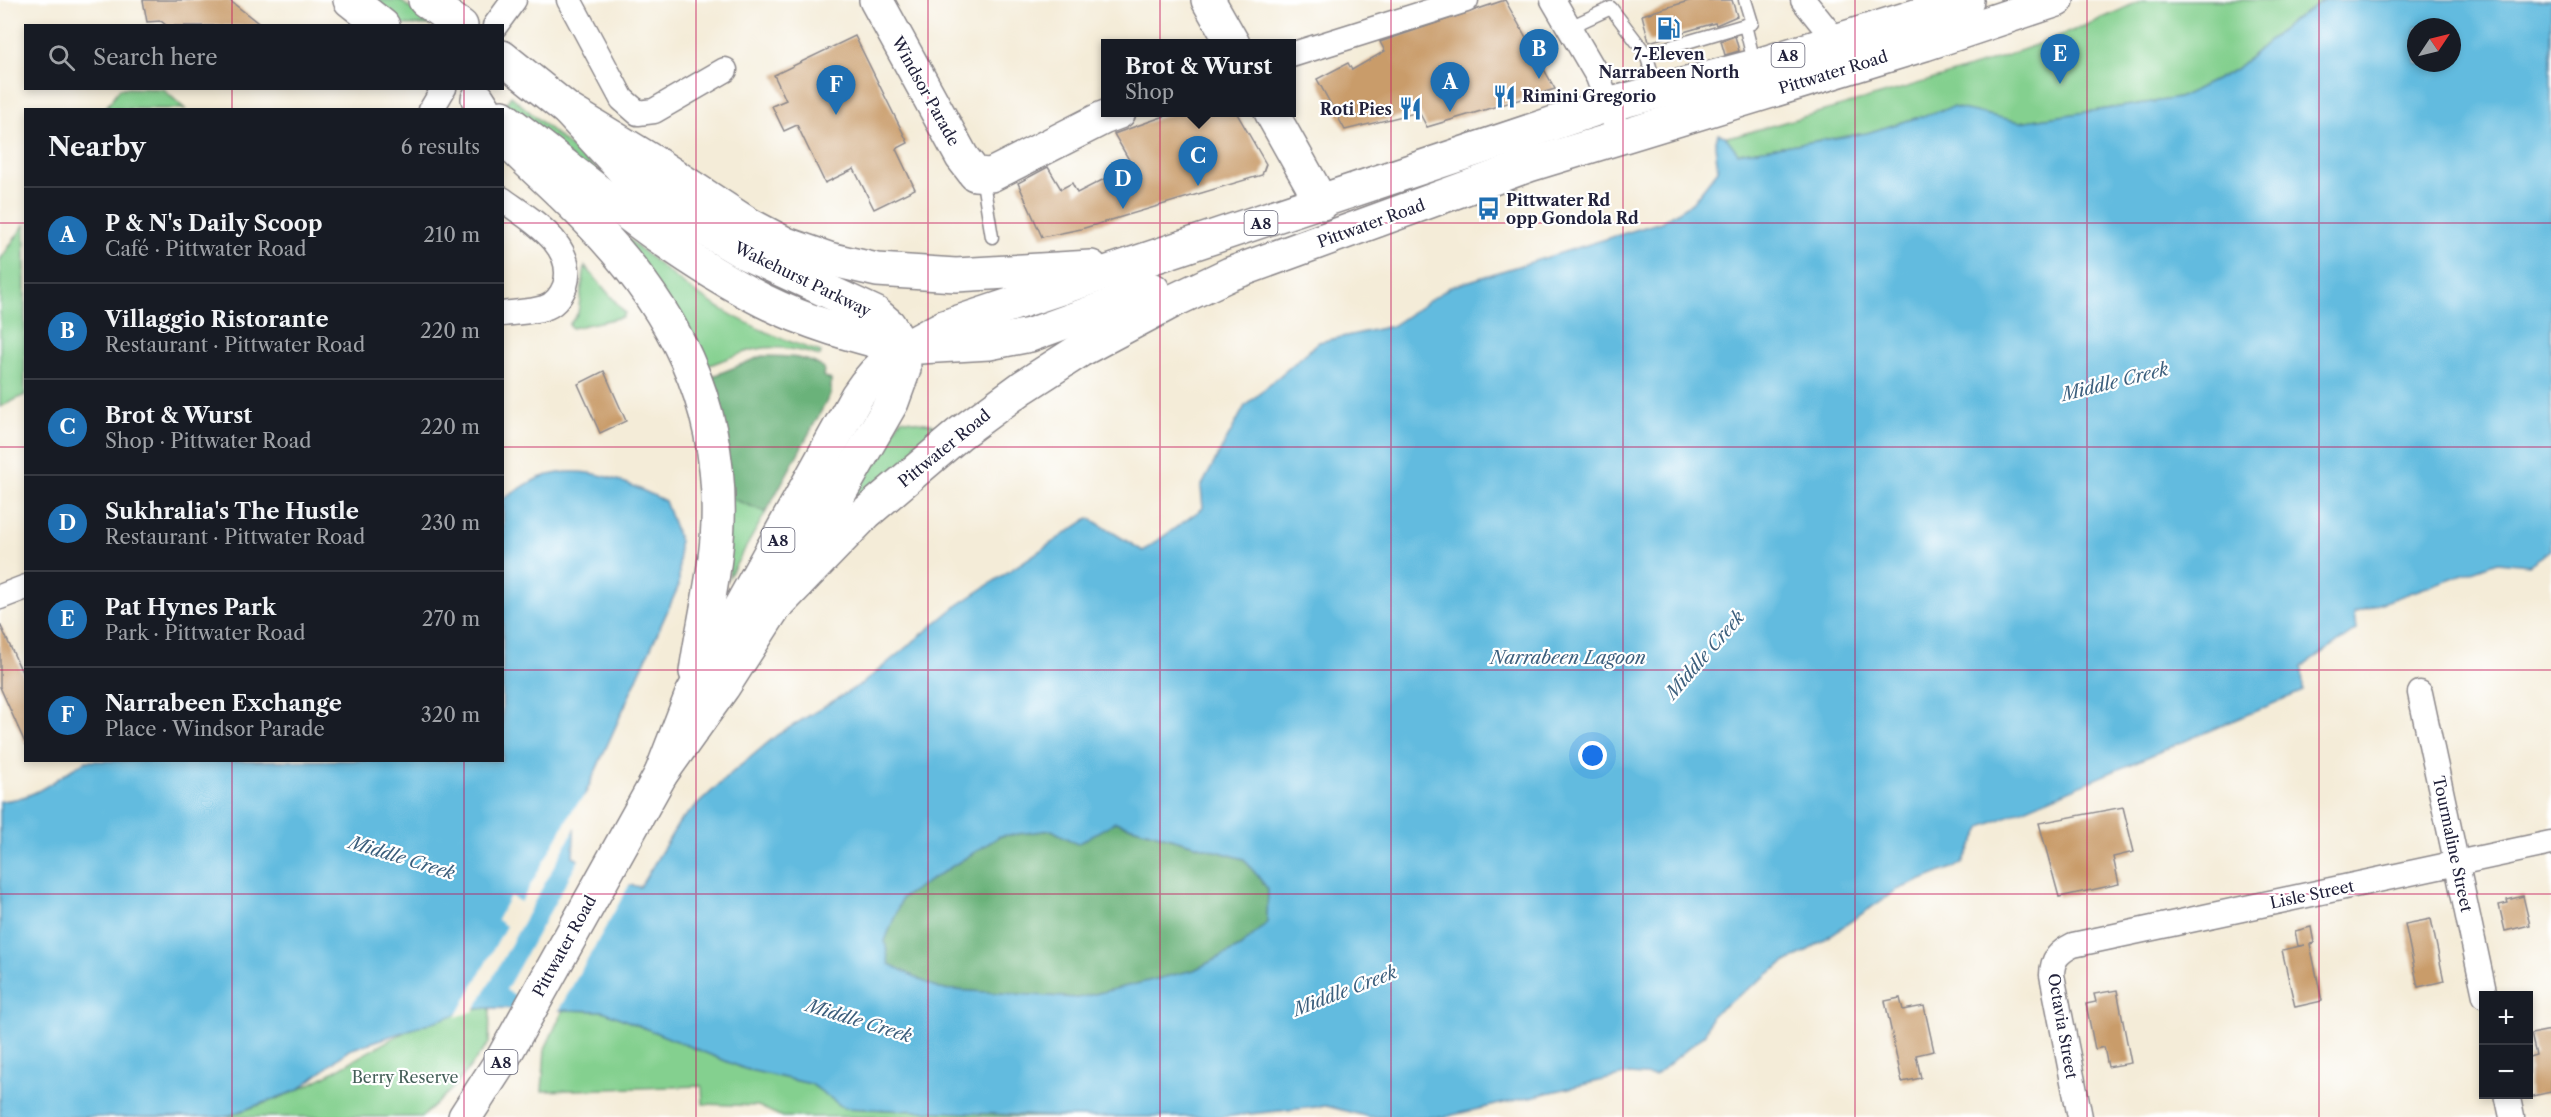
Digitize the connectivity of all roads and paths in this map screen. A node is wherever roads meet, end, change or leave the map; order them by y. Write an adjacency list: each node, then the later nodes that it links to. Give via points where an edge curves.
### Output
1 (350, 0): 13 (main road)
2 (425, 0): 14 (main road)
3 (514, 0): 15 (street)
4 (569, 0): 24 (street, via 622,99 638,112 654,111)
5 (876, 0): 35 (main road, Windsor Parade, via 962,157)
6 (1208, 0): 18 (main road)
7 (1466, 0): 20 (street)
8 (1553, 0): 17 (street)
9 (1745, 0): 16 (lane, via 1752,23)
10 (1803, 0): 19 (street)
11 (1966, 0): 19 (main road, Pittwater Road / A8)
12 (2057, 0): 33 (main road, Pittwater Road / A8, via 1936,41)
13 (380, 24)
14 (458, 24)
15 (496, 24)
16 (1745, 25): 21 (lane); 23 (lane)
17 (1570, 27): 21 (lane, via 1611,8); 27 (street, via 1598,77)
18 (1230, 39)
19 (1836, 41): 23 (main road, Pittwater Road / A8)
20 (1296, 53)
21 (1646, 54): 26 (lane)
22 (504, 59): 29 (main road, Wakehurst Parkway)
23 (1755, 66): 26 (main road, Pittwater Road / A8)
24 (725, 70)
25 (443, 90): 28 (street)
26 (1657, 90): 27 (main road, Pittwater Road / A8)
27 (1608, 105): 33 (street); 37 (main road, Pittwater Road / A8)
28 (432, 108)
29 (568, 110): 39 (main road, via 748,224 786,244 829,259 877,270 956,275); 42 (main road, Wakehurst Parkway, via 628,175 686,218 745,253 875,313 889,325)
30 (1106, 117): 35 (main road, via 991,175)
31 (1274, 117): 37 (main road)
32 (504, 120): 42 (main road, Wakehurst Parkway, via 692,259 741,289 794,314)
33 (1619, 137): 40 (main road, Pittwater Road / A8, via 1529,165)
34 (504, 138): 47 (main road, via 590,221 649,292 676,337 705,403 718,475 718,524)
35 (981, 176): 38 (lane)
36 (504, 201): 41 (street, via 557,243 567,270 562,293 555,302 545,308)
37 (1322, 203): 39 (main road, Pittwater Road / A8)
38 (992, 237)
39 (1130, 266): 42 (main road, Pittwater Road / A8, via 944,327)
40 (1230, 274): 42 (main road, via 1171,284 1030,335 989,343); 45 (main road, Pittwater Road / A8, via 1127,324 1013,394 866,513)
41 (504, 314)
42 (903, 348): 45 (main road, Pittwater Road / A8, via 904,369 892,402); 47 (main road, Pittwater Road / A8, via 880,365 857,396)
43 (24, 588): 44 (street)
44 (0, 597)
45 (773, 609): 48 (main road, Pittwater Road / A8)
46 (2420, 693): 50 (street, Tourmaline Street)
47 (692, 694): 48 (main road, Pittwater Road / A8)
48 (661, 774): 54 (main road, Pittwater Road / A8, via 487,1085)
49 (2551, 843): 50 (street, Lisle Street)
50 (2457, 863): 51 (street, Lisle Street); 52 (street, Tourmaline Street)
51 (2073, 945): 55 (street, Octavia Street, via 2056,958 2052,975)
52 (2484, 991)
53 (2508, 1099): 56 (street)
54 (465, 1117)
55 (2080, 1117)
56 (2512, 1117)

